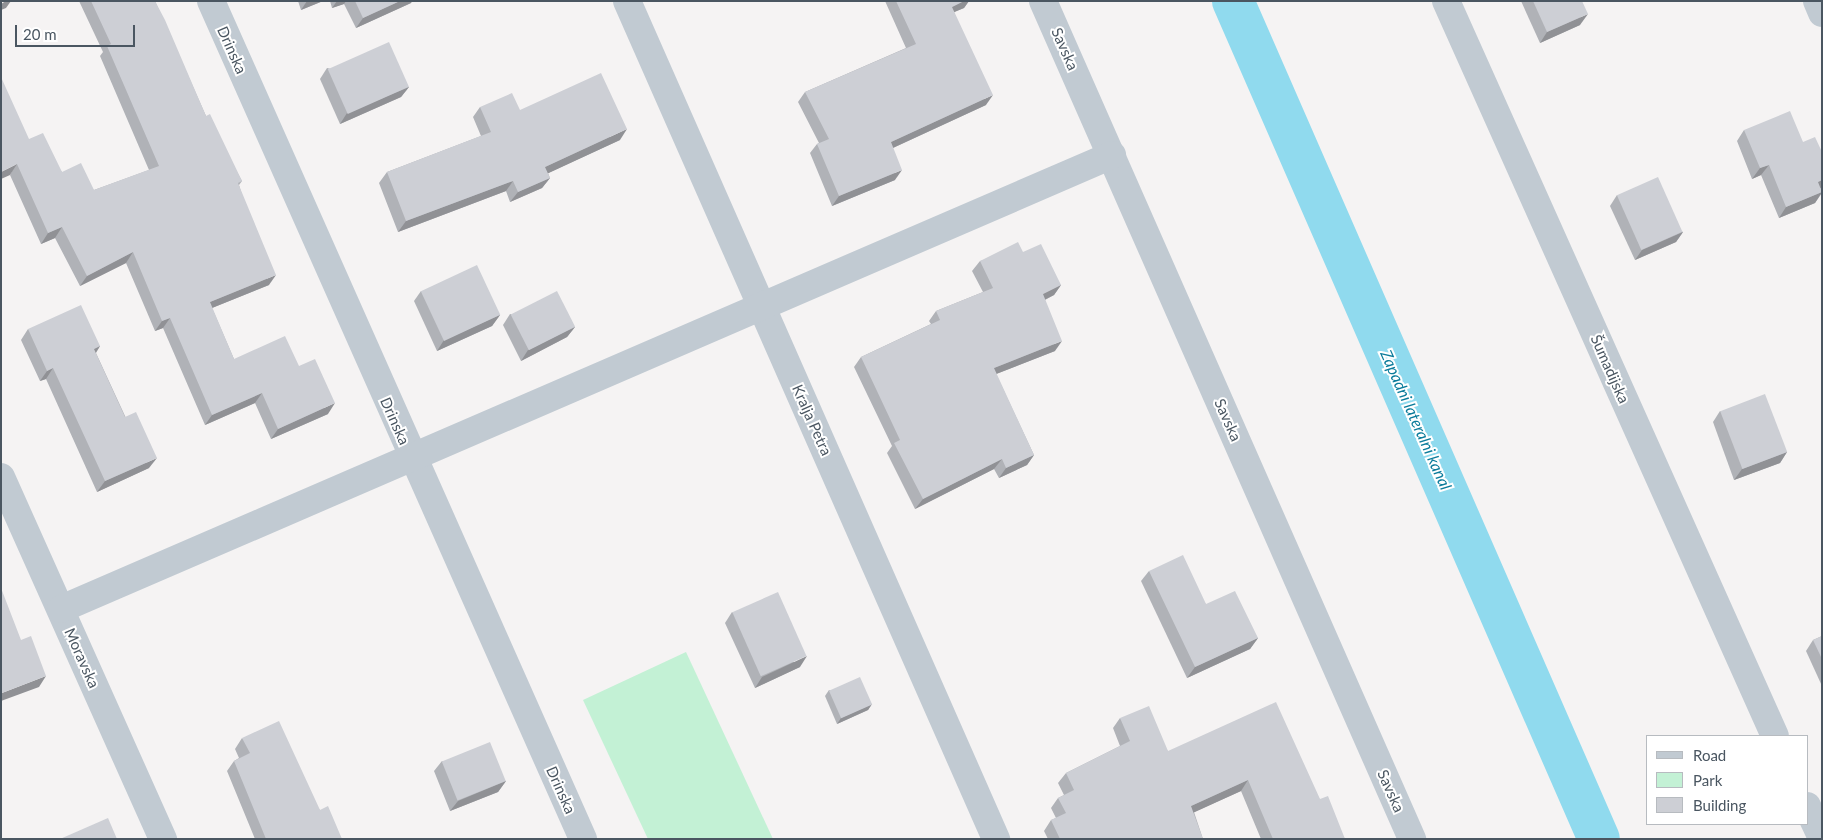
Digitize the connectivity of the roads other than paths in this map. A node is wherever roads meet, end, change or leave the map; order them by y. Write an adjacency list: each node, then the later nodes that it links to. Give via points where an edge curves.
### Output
1 (211, 1): 9 (street, Drinska)
2 (628, 1): 8 (street, Kralja Petra)
3 (1043, 1): 7 (street, Savska)
4 (1446, 1): 12 (street, Šumadijska)
5 (1817, 1): 6 (street)
6 (1822, 13)
7 (1112, 155): 8 (street); 16 (street, Savska)
8 (762, 306): 9 (street); 15 (street, Kralja Petra)
9 (411, 458): 11 (street); 14 (street, Drinska)
10 (1, 477): 11 (street, Moravska)
11 (61, 610): 13 (street, Moravska)
12 (1775, 735)
13 (163, 839)
14 (583, 839)
15 (996, 839)
16 (1412, 839)

